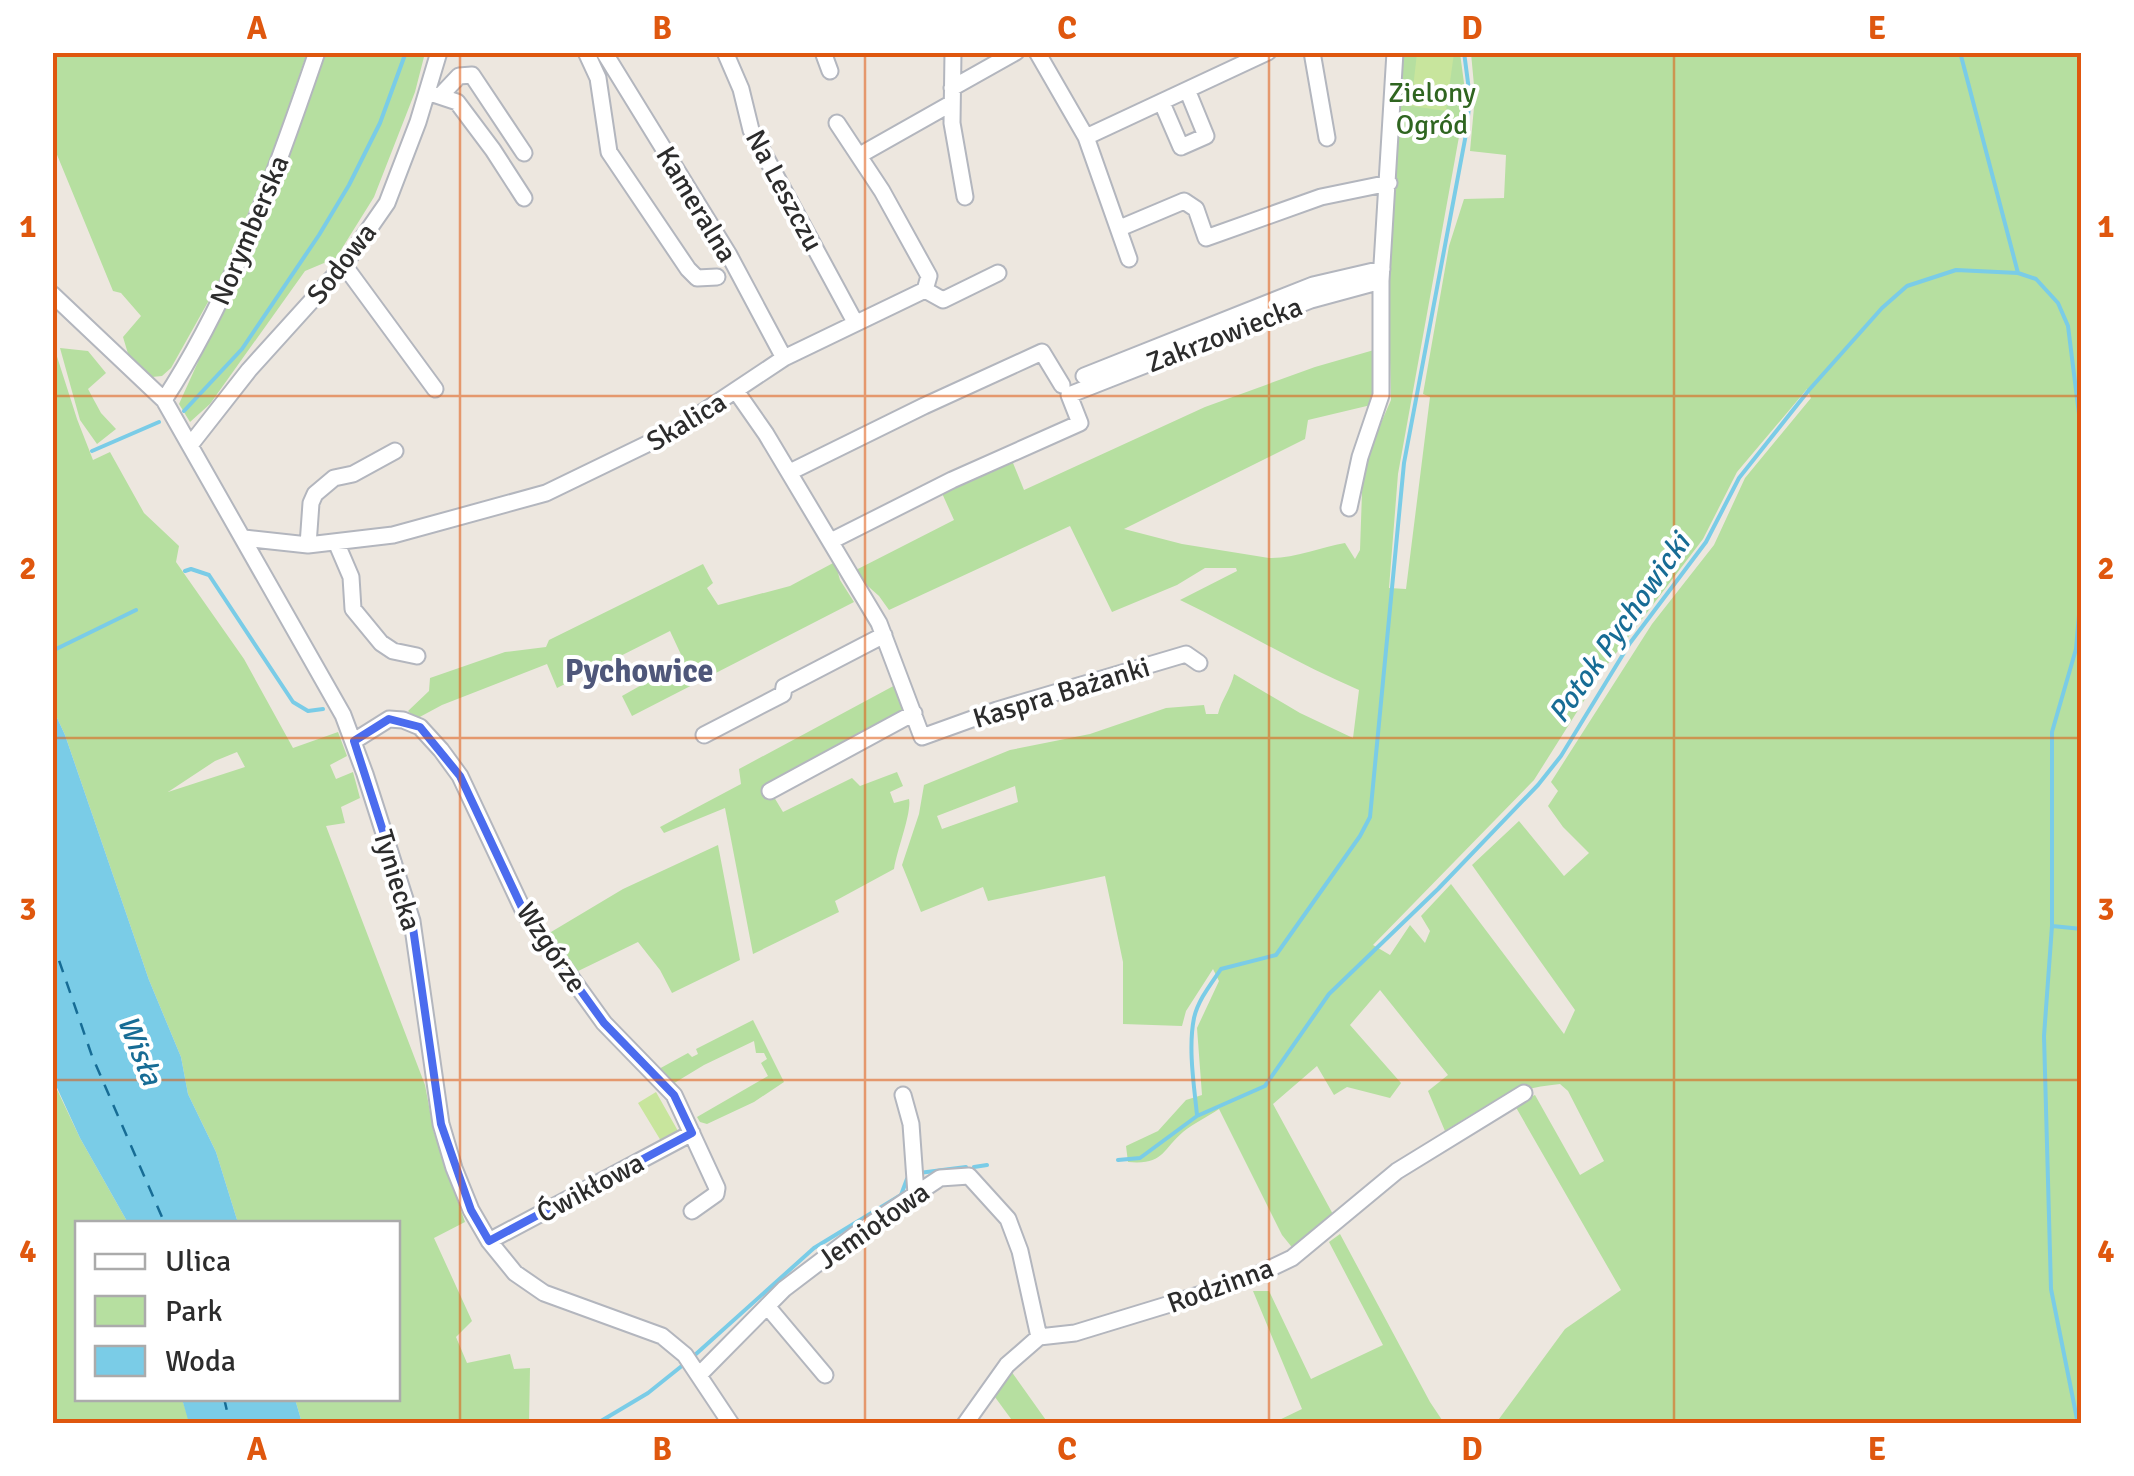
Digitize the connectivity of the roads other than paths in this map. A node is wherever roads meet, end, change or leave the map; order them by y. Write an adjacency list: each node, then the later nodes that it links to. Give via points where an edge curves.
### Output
1 (317, 52): 40 (street, Norymberska, via 214,315)
2 (439, 52): 15 (street, Sodowa)
3 (586, 52): 31 (street, via 598,78 609,152 688,268 697,278)
4 (604, 52): 35 (street, Kameralna)
5 (725, 52): 34 (street, Na Leszczu, via 751,130)
6 (823, 52): 13 (street)
7 (953, 52): 16 (street)
8 (1016, 52): 16 (street)
9 (1038, 52): 19 (street)
10 (1268, 52): 14 (street)
11 (1312, 52): 20 (street)
12 (1395, 52): 23 (street)
13 (830, 70)
14 (1188, 92): 17 (street); 17 (street, via 1206,136 1181,147)
15 (434, 93): 21 (street, via 459,76 472,76); 25 (street, via 457,102); 28 (street, Sodowa, via 387,203)
16 (952, 96): 22 (street); 24 (street)
17 (1162, 104): 19 (street)
18 (837, 124): 22 (street)
19 (1086, 137): 26 (street)
20 (1327, 138)
21 (524, 153)
22 (860, 155): 32 (street, via 929,276)
23 (1389, 183): 26 (street, via 1321,197 1206,238 1196,209 1184,201); 30 (street)
24 (965, 197)
25 (524, 198)
26 (1120, 228): 27 (street)
27 (1128, 258)
28 (344, 265): 37 (street); 41 (street, Sodowa)
29 (998, 273): 32 (street, via 944,300)
30 (1382, 275): 36 (street, Zakrzowiecka, via 1313,285); 38 (street, Zakrzowiecka); 44 (street, via 1381,395)
31 (716, 277)
32 (925, 290): 34 (street, Skalica)
33 (52, 294): 40 (street, Tyniecka)
34 (855, 322): 35 (street, Skalica)
35 (784, 358): 39 (street, Skalica)
36 (1084, 376)
37 (435, 389)
38 (1066, 390): 43 (street, via 1042,352); 46 (street, via 1080,423)
39 (736, 391): 43 (street); 47 (street, Skalica, via 676,430 546,492 393,535)
40 (164, 400): 41 (street, Tyniecka)
41 (191, 444): 45 (street, Tyniecka)
42 (394, 451): 48 (street, via 314,494)
43 (790, 472): 46 (street)
44 (1349, 508)
45 (244, 538): 48 (street, Skalica); 54 (street, Tyniecka)
46 (832, 541): 49 (street)
47 (336, 542): 48 (street, Skalica); 50 (street, via 351,577 353,609 382,644)
48 (308, 546)
49 (884, 635): 52 (street); 53 (street)
50 (418, 656)
51 (1199, 663): 52 (street, Kaspra Bażanki, via 1186,654 922,738)
52 (914, 713): 55 (street)
53 (704, 736)
54 (354, 741): 58 (street, Wzgórze, via 389,719 403,720 420,727 441,750 460,776 524,912 604,1023 656,1074); 61 (street, Tyniecka, via 412,921 441,1124)
55 (770, 791)
56 (1524, 1093): 63 (street, Rodzinna, via 1396,1171 1292,1258 1170,1304 1075,1333)
57 (903, 1094): 59 (street)
58 (692, 1133): 60 (street, Wzgórze, via 717,1188); 61 (street, Ćwikłowa)
59 (916, 1194): 62 (street, Jemiołowa); 63 (street, Jemiołowa, via 940,1178 970,1176 1008,1219)
60 (692, 1212)
61 (488, 1240): 65 (street, Tyniecka, via 515,1274 544,1293 662,1336)
62 (767, 1306): 64 (street); 65 (street, Jemiołowa)
63 (1038, 1337): 67 (street)
64 (825, 1374)
65 (699, 1376): 66 (street, Tyniecka)
66 (731, 1424)
67 (965, 1424)

